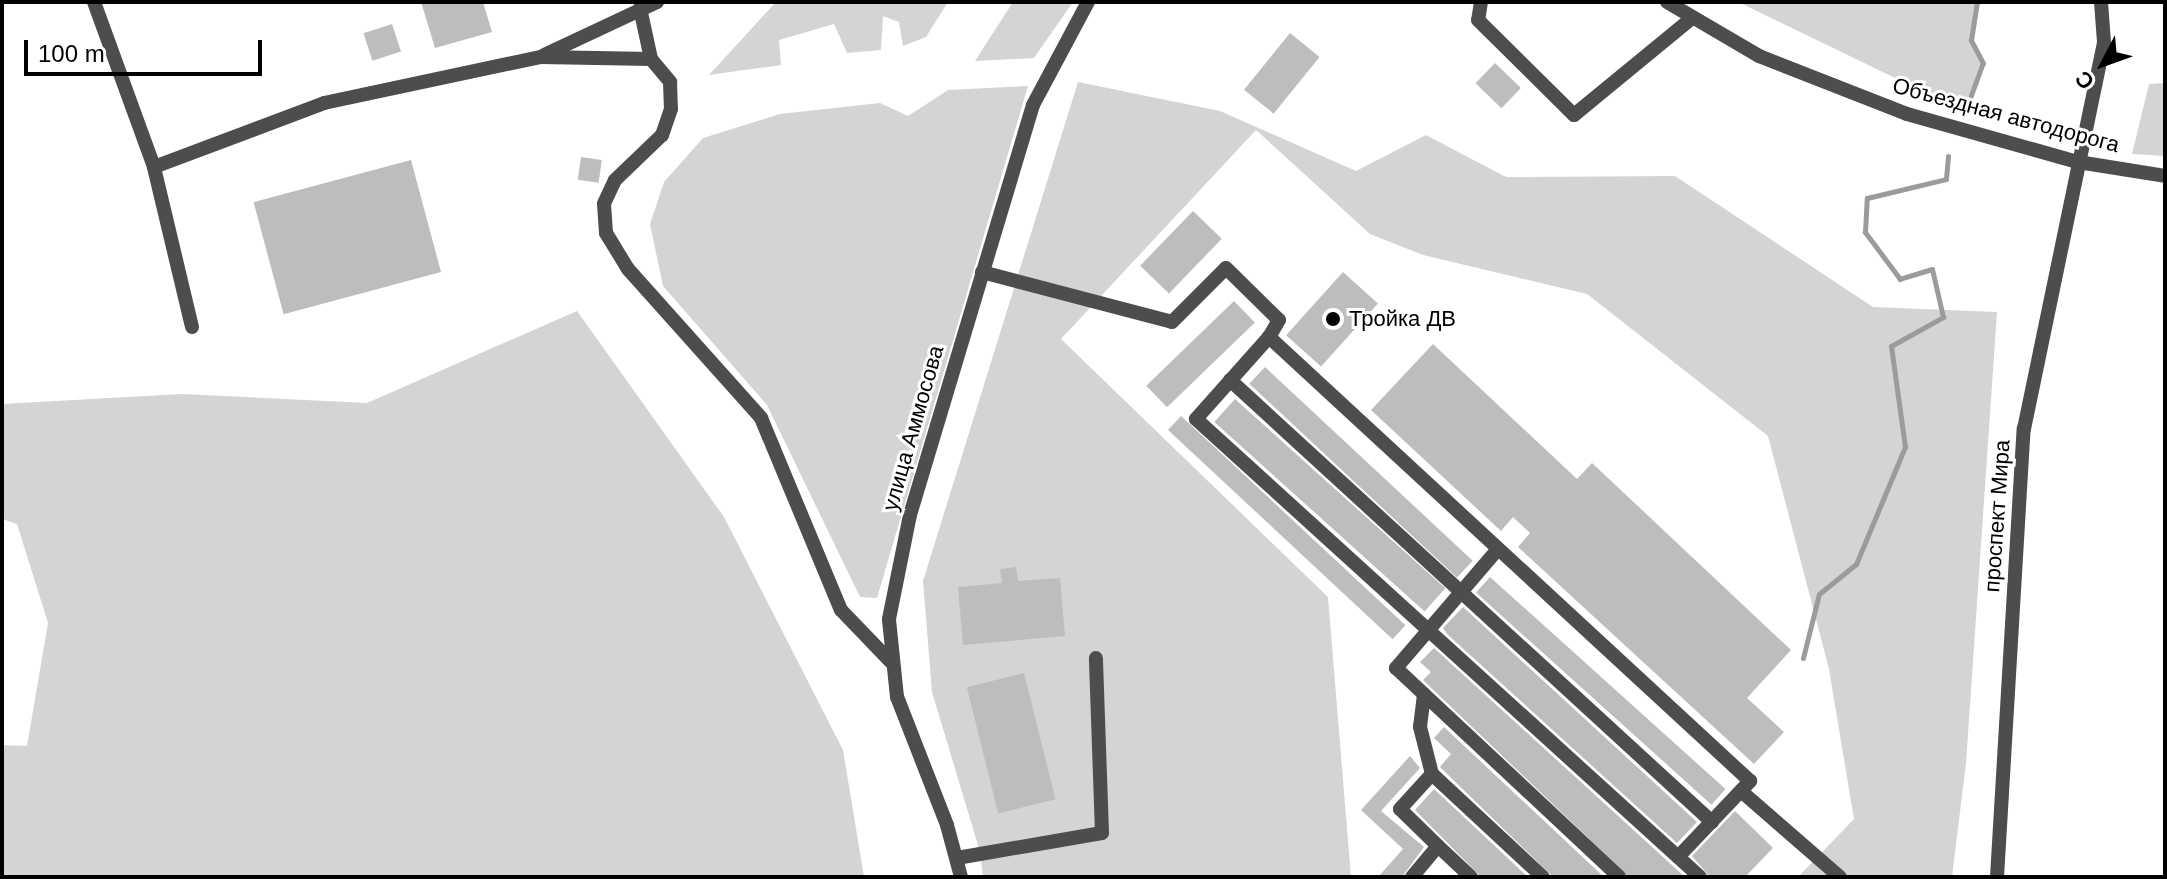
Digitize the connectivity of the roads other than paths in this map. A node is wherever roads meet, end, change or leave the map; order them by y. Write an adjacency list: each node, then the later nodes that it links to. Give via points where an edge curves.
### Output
1 (94, 2): 12 (street)
2 (657, 2): 7 (street)
3 (1088, 2): 14 (street, улица Аммосова, via 1033,105)
4 (1481, 2): 8 (street, via 1478,20 1574,115)
5 (1667, 2): 8 (street, Объездная автодорога)
6 (2101, 2): 11 (street, проспект Мира, via 2104,42)
7 (640, 8): 9 (street); 10 (street)
8 (1692, 18): 11 (street, Объездная автодорога, via 1759,56 1907,114)
9 (541, 57): 10 (street); 12 (street, via 324,103)
10 (651, 59): 22 (street, via 670,82 671,109 662,135 615,180 604,204 606,233 628,269 761,418 841,610)
11 (2078, 162): 13 (street, Объездная автодорога); 37 (street, проспект Мира, via 2024,429)
12 (154, 167): 15 (street)
13 (2165, 176)
14 (982, 272): 16 (street, via 1172,322 1226,268 1279,320); 22 (street, улица Аммосова, via 910,515 889,619)
15 (192, 327)
16 (1269, 337): 17 (street); 18 (street)
17 (1230, 380): 19 (street); 20 (street, via 1196,419)
18 (1498, 549): 19 (street); 25 (street, via 1750,781)
19 (1460, 592): 20 (street); 26 (street)
20 (1429, 628): 23 (street, via 1396,668); 28 (street)
21 (1096, 658): 29 (street, via 1102,833)
22 (891, 662): 29 (street, улица Аммосова, via 897,697)
23 (1424, 694): 24 (street, via 1420,727); 34 (street)
24 (1432, 774): 27 (street, via 1400,809); 33 (street)
25 (1741, 791): 26 (street); 36 (street)
26 (1712, 822): 28 (street)
27 (1438, 846): 31 (street); 32 (street)
28 (1678, 857): 35 (street)
29 (957, 858): 30 (street, улица Аммосова)
30 (961, 877)
31 (1412, 877)
32 (1471, 877)
33 (1543, 877)
34 (1619, 877)
35 (1700, 877)
36 (1840, 877)
37 (1997, 877)

